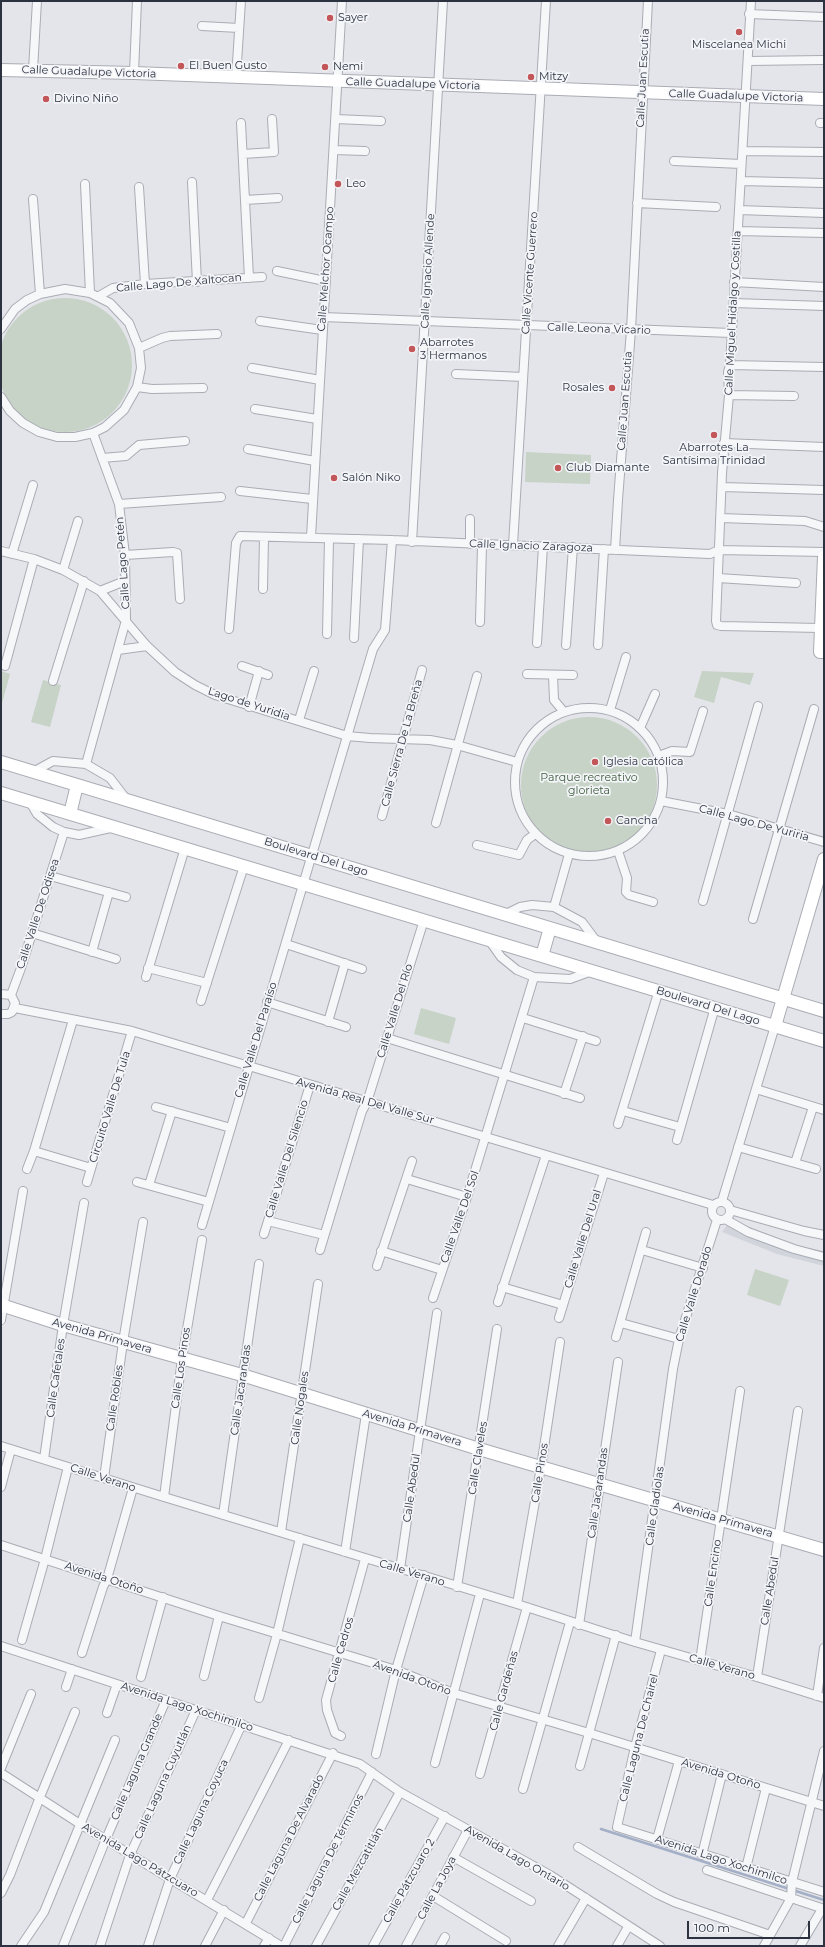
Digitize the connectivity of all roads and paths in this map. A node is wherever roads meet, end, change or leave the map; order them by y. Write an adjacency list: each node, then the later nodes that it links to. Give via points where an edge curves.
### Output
1 (37, 1): 16 (street)
2 (137, 1): 17 (street)
3 (241, 1): 12 (street)
4 (342, 1): 19 (street, Calle Melchor Ocampo)
5 (443, 1): 20 (street, Calle Ignacio Allende)
6 (546, 1): 21 (street, Calle Vicente Guerrero)
7 (648, 1): 22 (street, Calle Juan Escutia)
8 (751, 1): 9 (street, Calle Miguel Hidalgo y Costilla)
9 (749, 14): 10 (street); 14 (street, Calle Miguel Hidalgo y Costilla)
10 (824, 17)
11 (202, 26): 12 (street)
12 (239, 28): 18 (street)
13 (824, 60): 14 (street)
14 (748, 61): 23 (street, Calle Miguel Hidalgo y Costilla)
15 (1, 70): 16 (street, Calle Guadalupe Victoria)
16 (33, 70): 17 (street, Calle Guadalupe Victoria)
17 (134, 73): 18 (street, Calle Guadalupe Victoria)
18 (236, 78): 19 (street, Calle Guadalupe Victoria)
19 (337, 81): 20 (street, Calle Guadalupe Victoria); 26 (street, Calle Melchor Ocampo)
20 (439, 84): 21 (street, Calle Guadalupe Victoria); 66 (street, Calle Ignacio Allende)
21 (541, 88): 22 (street, Calle Guadalupe Victoria); 67 (street, Calle Vicente Guerrero)
22 (642, 93): 23 (street, Calle Guadalupe Victoria); 44 (street, Calle Juan Escutia)
23 (745, 97): 24 (street, Calle Guadalupe Victoria); 31 (street, Calle Miguel Hidalgo y Costilla)
24 (824, 99)
25 (272, 119): 33 (street, via 274,152)
26 (336, 119): 27 (street); 29 (street, Calle Melchor Ocampo)
27 (381, 121)
28 (241, 123): 33 (street)
29 (334, 150): 30 (street); 53 (street, Calle Melchor Ocampo)
30 (365, 151)
31 (743, 151): 32 (street); 35 (street, Calle Miguel Hidalgo y Costilla)
32 (824, 152)
33 (242, 154): 43 (street)
34 (674, 161): 35 (street)
35 (740, 164): 36 (street, Calle Miguel Hidalgo y Costilla)
36 (741, 181): 38 (street); 46 (street, Calle Miguel Hidalgo y Costilla)
37 (192, 182): 54 (street)
38 (824, 183)
39 (85, 184): 58 (street)
40 (139, 187): 56 (street)
41 (278, 198): 43 (street)
42 (33, 200): 59 (street)
43 (245, 200): 52 (street)
44 (637, 203): 45 (street); 70 (street, Calle Juan Escutia)
45 (716, 207)
46 (739, 210): 47 (street); 48 (street, Calle Miguel Hidalgo y Costilla)
47 (824, 213)
48 (738, 231): 49 (street); 55 (street, Calle Miguel Hidalgo y Costilla)
49 (824, 233)
50 (277, 271): 53 (street)
51 (262, 277): 52 (street, Calle Lago De Xaltocan)
52 (249, 278): 54 (street, Calle Lago De Xaltocan)
53 (325, 281): 63 (street, Calle Melchor Ocampo)
54 (197, 282): 56 (street, Calle Lago De Xaltocan)
55 (734, 282): 57 (street); 61 (street, Calle Miguel Hidalgo y Costilla)
56 (145, 284): 60 (street, Calle Lago De Xaltocan, via 113,288)
57 (824, 287)
58 (90, 293): 59 (street, via 65,289); 60 (street)
59 (40, 294): 64 (street, via 27,300)
60 (99, 296): 73 (street, via 129,322)
61 (734, 303): 62 (street); 71 (street, Calle Miguel Hidalgo y Costilla)
62 (824, 306)
63 (323, 317): 66 (street, Calle Leona Vicario); 69 (street, Calle Melchor Ocampo)
64 (4, 318): 68 (street)
65 (260, 321): 69 (street)
66 (426, 322): 67 (street, Calle Leona Vicario); 110 (street, Calle Ignacio Allende)
67 (526, 326): 70 (street, Calle Leona Vicario); 78 (street, Calle Vicente Guerrero)
68 (1, 329)
69 (322, 330): 79 (street, Calle Melchor Ocampo)
70 (631, 330): 71 (street, Calle Leona Vicario); 117 (street, Calle Juan Escutia)
71 (731, 333): 74 (street, Calle Miguel Hidalgo y Costilla)
72 (217, 334): 73 (street, via 170,336)
73 (139, 348): 80 (street, via 141,368)
74 (730, 365): 75 (street); 82 (street, Calle Miguel Hidalgo y Costilla)
75 (824, 367)
76 (252, 368): 79 (street)
77 (456, 374): 78 (street)
78 (523, 376): 113 (street, Calle Vicente Guerrero)
79 (320, 380): 86 (street, Calle Melchor Ocampo)
80 (137, 387): 81 (street); 87 (street, via 132,399 115,419)
81 (203, 388)
82 (729, 395): 83 (street); 89 (street, Calle Miguel Hidalgo y Costilla)
83 (794, 396)
84 (1, 397): 87 (street, via 10,411 23,423 39,432 57,437)
85 (255, 409): 86 (street)
86 (317, 419): 93 (street, Calle Melchor Ocampo)
87 (93, 433): 92 (street, Calle Lago Petén)
88 (185, 441): 92 (street, via 139,445 126,456)
89 (724, 444): 90 (street); 95 (street, Calle Miguel Hidalgo y Costilla)
90 (824, 447)
91 (248, 449): 93 (street)
92 (102, 458): 100 (street, Calle Lago Petén)
93 (315, 461): 99 (street, Calle Melchor Ocampo)
94 (33, 485): 121 (street)
95 (723, 487): 96 (street); 101 (street, Calle Miguel Hidalgo y Costilla)
96 (824, 490)
97 (240, 491): 99 (street)
98 (221, 497): 100 (street)
99 (312, 499): 106 (street, Calle Melchor Ocampo)
100 (119, 504): 122 (street, Calle Lago Petén)
101 (721, 518): 104 (street, via 806,521); 118 (street, Calle Miguel Hidalgo y Costilla)
102 (470, 519): 111 (street)
103 (78, 521): 125 (street)
104 (824, 527)
105 (264, 537): 106 (street, Calle Ignacio Zaragoza); 131 (street); 137 (street, Calle Ignacio Zaragoza, via 237,538)
106 (311, 537): 107 (street, Calle Ignacio Zaragoza)
107 (329, 539): 108 (street, Calle Ignacio Zaragoza); 138 (street)
108 (359, 539): 109 (street, Calle Ignacio Zaragoza); 139 (street)
109 (392, 540): 110 (street, Calle Ignacio Zaragoza); 167 (street, Calle Valle Del Paraíso, via 385,630 373,649)
110 (412, 542): 111 (street, Calle Ignacio Zaragoza)
111 (470, 544): 112 (street, Calle Ignacio Zaragoza)
112 (482, 545): 113 (street, Calle Ignacio Zaragoza); 135 (street)
113 (513, 545): 114 (street, Calle Ignacio Zaragoza)
114 (543, 546): 115 (street, Calle Ignacio Zaragoza); 140 (street)
115 (572, 548): 116 (street, Calle Ignacio Zaragoza); 142 (street)
116 (604, 549): 117 (street, Calle Ignacio Zaragoza); 141 (street)
117 (616, 550): 118 (street, Calle Ignacio Zaragoza, via 710,554)
118 (719, 550): 120 (street, Calle Ignacio Zaragoza); 126 (street, Calle Miguel Hidalgo y Costilla)
119 (1, 551): 121 (street, Lago de Yuridia)
120 (824, 552)
121 (12, 554): 124 (street, Lago de Yuridia)
122 (124, 555): 129 (street, Calle Lago Petén); 133 (street, via 177,553)
123 (824, 558): 127 (street)
124 (34, 559): 125 (street, Lago de Yuridia); 147 (street)
125 (63, 570): 128 (street, Lago de Yuridia)
126 (718, 578): 130 (street); 136 (street, Calle Miguel Hidalgo y Costilla, via 717,625)
127 (823, 580): 136 (street)
128 (84, 581): 132 (street, Lago de Yuridia); 157 (street)
129 (125, 581): 132 (street); 134 (street, Calle Lago Petén)
130 (796, 583)
131 (263, 589)
132 (100, 591): 134 (street, Lago de Yuridia)
133 (180, 599)
134 (126, 620): 143 (street, Lago de Yuridia); 144 (street, Calle Lago Petén)
135 (480, 622)
136 (820, 628): 145 (street)
137 (229, 629)
138 (327, 634)
139 (354, 638)
140 (537, 643)
141 (598, 644)
142 (566, 645)
143 (147, 646): 144 (street); 160 (street, Lago de Yuridia, via 175,672 195,685)
144 (118, 650): 173 (street, Calle Lago Petén)
145 (822, 652)
146 (626, 657): 162 (street)
147 (5, 666)
148 (242, 666): 151 (street)
149 (314, 670): 165 (street)
150 (422, 670): 168 (street, Calle Sierra De La Breña)
151 (259, 671): 153 (street); 160 (street)
152 (527, 674): 154 (street)
153 (268, 675)
154 (553, 675): 155 (street); 164 (street, via 554,700)
155 (573, 675)
156 (477, 676): 169 (street)
157 (53, 681)
158 (655, 694): 166 (street)
159 (758, 706): 181 (street)
160 (250, 707): 165 (street, Lago de Yuridia)
161 (814, 708): 185 (street)
162 (610, 710): 164 (street, via 587,707); 166 (street)
163 (702, 711): 170 (street, via 690,752 672,751)
164 (564, 712): 172 (street, via 534,731)
165 (299, 720): 167 (street, Lago de Yuridia)
166 (640, 728): 170 (street)
167 (347, 736): 168 (street, Lago de Yuridia); 193 (street, Calle Valle Del Paraíso)
168 (403, 738): 169 (street, Lago de Yuridia); 182 (street, Calle Sierra De La Breña)
169 (457, 745): 172 (street, Lago de Yuridia); 183 (street)
170 (659, 756): 178 (street, via 663,779)
171 (1, 762): 174 (street, Boulevard Del Lago)
172 (517, 762): 187 (street, via 515,785 519,808)
173 (86, 764): 174 (street, via 53,761); 177 (street, via 110,778)
174 (33, 772): 175 (street, Boulevard Del Lago)
175 (77, 785): 177 (street, Boulevard Del Lago); 180 (street)
176 (1, 793): 179 (street, Boulevard Del Lago)
177 (127, 800): 193 (street, Boulevard Del Lago)
178 (661, 801): 181 (street, Calle Lago De Yuriria); 191 (street, via 655,817 645,831)
179 (30, 802): 180 (street, Boulevard Del Lago); 186 (street, Boulevard Del Lago, via 37,814 53,828)
180 (70, 814): 184 (street, Boulevard Del Lago)
181 (728, 814): 185 (street, Calle Lago De Yuriria); 200 (street)
182 (382, 816)
183 (436, 823)
184 (116, 827): 186 (street, Boulevard Del Lago, via 79,835); 190 (street, Boulevard Del Lago)
185 (779, 829): 188 (street, Calle Lago De Yuriria); 204 (street)
186 (64, 832): 196 (street, Calle Valle De Odisea)
187 (535, 834): 189 (street, via 527,840 519,855); 192 (street, via 545,843)
188 (824, 842)
189 (477, 845)
190 (185, 848): 195 (street, Boulevard Del Lago); 215 (street)
191 (618, 851): 192 (street, via 586,857); 201 (street, via 627,878 626,892)
192 (569, 854): 202 (street)
193 (312, 856): 197 (street, Calle Valle Del Paraíso); 203 (street, Boulevard Del Lago)
194 (824, 859): 224 (street)
195 (244, 866): 197 (street, Boulevard Del Lago); 220 (street)
196 (50, 876): 198 (street); 207 (street, Calle Valle De Odisea)
197 (304, 884): 205 (street, Boulevard Del Lago); 210 (street, Calle Valle Del Paraíso)
198 (109, 892): 199 (street); 211 (street)
199 (126, 897)
200 (703, 901)
201 (653, 902)
202 (554, 907): 203 (street, via 532,905 520,907); 209 (street, via 582,922)
203 (504, 915): 206 (street, Boulevard Del Lago)
204 (753, 919)
205 (424, 920): 208 (street, Boulevard Del Lago); 238 (street, Calle Valle Del Río)
206 (550, 928): 209 (street, Boulevard Del Lago); 212 (street)
207 (32, 933): 211 (street); 223 (street, Calle Valle De Odisea)
208 (489, 940): 212 (street, Boulevard Del Lago); 219 (street, via 501,957 517,970)
209 (597, 942): 224 (street, Boulevard Del Lago)
210 (286, 944): 214 (street); 226 (street, Calle Valle Del Paraíso)
211 (92, 952): 213 (street)
212 (542, 956): 217 (street, Boulevard Del Lago)
213 (116, 959)
214 (345, 963): 216 (street); 233 (street)
215 (148, 968): 218 (street); 220 (street)
216 (362, 969)
217 (593, 971): 219 (street, via 570,979); 221 (street, Boulevard Del Lago)
218 (146, 977)
219 (534, 977): 231 (street, Calle Valle Del Sol)
220 (207, 983): 225 (street)
221 (659, 990): 227 (street, Boulevard Del Lago); 250 (street)
222 (1, 994): 223 (street)
223 (11, 995): 228 (street)
224 (783, 998): 229 (street, Boulevard Del Lago); 234 (street)
225 (201, 1001)
226 (267, 1002): 233 (street); 241 (street, Calle Valle Del Paraíso)
227 (715, 1007): 234 (street, Boulevard Del Lago); 255 (street)
228 (15, 1008): 230 (street, via 8,1014); 232 (street, Avenida Real Del Valle Sur)
229 (824, 1011)
230 (1, 1014)
231 (523, 1018): 237 (street); 242 (street, Calle Valle Del Sol)
232 (73, 1020): 236 (street, Avenida Real Del Valle Sur); 259 (street)
233 (328, 1022): 235 (street)
234 (775, 1026): 240 (street, Boulevard Del Lago); 244 (street)
235 (346, 1027)
236 (132, 1031): 241 (street, Avenida Real Del Valle Sur); 263 (street, Circuito Valle De Tula)
237 (583, 1036): 239 (street); 245 (street)
238 (387, 1038): 242 (street); 247 (street, Calle Valle Del Río)
239 (596, 1041)
240 (824, 1041)
241 (248, 1066): 243 (street, Avenida Real Del Valle Sur); 254 (street, Calle Valle Del Paraíso)
242 (506, 1076): 245 (street); 256 (street, Calle Valle Del Sol)
243 (310, 1085): 247 (street, Avenida Real Del Valle Sur); 279 (street, Calle Valle Del Silencio)
244 (756, 1089): 249 (street); 258 (street)
245 (564, 1094): 246 (street)
246 (580, 1098)
247 (367, 1102): 256 (street, Avenida Real Del Valle Sur); 285 (street)
248 (156, 1107): 252 (street)
249 (813, 1107): 251 (street); 262 (street)
250 (623, 1110): 253 (street); 255 (street)
251 (824, 1110)
252 (172, 1111): 254 (street); 270 (street)
253 (618, 1124)
254 (231, 1128): 274 (street, Calle Valle Del Paraíso)
255 (680, 1128): 257 (street)
256 (486, 1136): 260 (street, Avenida Real Del Valle Sur); 272 (street, Calle Valle Del Sol)
257 (677, 1140)
258 (738, 1147): 262 (street); 273 (street)
259 (34, 1151): 263 (street); 264 (street)
260 (546, 1155): 266 (street, Avenida Real Del Valle Sur); 296 (street)
261 (412, 1161): 267 (street)
262 (795, 1163): 265 (street)
263 (91, 1168): 268 (street, Circuito Valle De Tula)
264 (27, 1169)
265 (816, 1169)
266 (604, 1172): 276 (street, Avenida Real Del Valle Sur); 300 (street, Calle Valle Del Ural)
267 (407, 1179): 272 (street); 289 (street)
268 (87, 1182)
269 (137, 1182): 270 (street)
270 (149, 1185): 274 (street)
271 (23, 1191): 299 (street)
272 (467, 1197): 294 (street, Calle Valle Del Sol)
273 (722, 1201): 276 (street); 277 (street, via 726,1202)
274 (209, 1202): 281 (street, Calle Valle Del Paraíso)
275 (84, 1203): 305 (street, Calle Cafetales)
276 (713, 1205): 278 (street, via 713,1216)
277 (730, 1210): 278 (street, via 729,1216); 284 (street, via 804,1231)
278 (721, 1220): 290 (street, via 794,1249); 293 (street, Calle Valle Dorado)
279 (268, 1221): 283 (street, Calle Valle Del Silencio); 285 (street)
280 (143, 1222): 309 (street, Calle Robles)
281 (202, 1225)
282 (646, 1232): 288 (street)
283 (264, 1234)
284 (824, 1234)
285 (324, 1235): 287 (street)
286 (202, 1240): 311 (street, Calle Los Pinos)
287 (320, 1250)
288 (642, 1250): 293 (street); 304 (street)
289 (381, 1251): 292 (street); 294 (street)
290 (824, 1257)
291 (259, 1264): 314 (street, Calle Jacarandas)
292 (377, 1266)
293 (702, 1268): 308 (street, Calle Valle Dorado)
294 (442, 1270): 297 (street, Calle Valle Del Sol)
295 (318, 1284): 316 (street, Calle Nogales)
296 (502, 1287): 298 (street); 300 (street)
297 (433, 1298)
298 (498, 1302)
299 (2, 1305): 303 (street); 305 (street, Avenida Primavera)
300 (563, 1305): 302 (street, Calle Valle Del Ural)
301 (438, 1313): 319 (street, Calle Abedul)
302 (559, 1318)
303 (1, 1320)
304 (621, 1323): 307 (street); 308 (street)
305 (63, 1325): 309 (street, Avenida Primavera); 323 (street, Calle Cafetales)
306 (498, 1329): 322 (street, Calle Claveles)
307 (616, 1337)
308 (679, 1339): 313 (street, Calle Valle Dorado)
309 (123, 1342): 311 (street, Avenida Primavera); 326 (street, Calle Robles)
310 (560, 1342): 325 (street, Calle Pinos)
311 (182, 1358): 314 (street, Avenida Primavera); 330 (street, Calle Los Pinos)
312 (618, 1362): 327 (street, Calle Jacarandas)
313 (673, 1369): 331 (street, Calle Gladiolas)
314 (242, 1376): 316 (street, Avenida Primavera); 332 (street, Calle Jacarandas)
315 (740, 1391): 333 (street, Calle Encino)
316 (302, 1394): 318 (street, Avenida Primavera); 334 (street, Calle Nogales)
317 (798, 1411): 335 (street, Calle Abedul)
318 (366, 1414): 319 (street, Avenida Primavera); 339 (street)
319 (420, 1431): 322 (street, Avenida Primavera); 342 (street, Calle Abedul)
320 (1, 1446): 321 (street, Calle Verano)
321 (11, 1449): 323 (street, Calle Verano); 328 (street)
322 (479, 1449): 325 (street, Avenida Primavera); 345 (street, Calle Claveles)
323 (44, 1459): 324 (street, Calle Verano)
324 (68, 1467): 326 (street, Calle Verano); 340 (street)
325 (541, 1467): 327 (street, Avenida Primavera); 348 (street, Calle Pinos)
326 (104, 1478): 329 (street, Calle Verano)
327 (599, 1484): 331 (street, Avenida Primavera); 352 (street, Calle Jacarandas)
328 (1, 1487)
329 (133, 1488): 330 (street, Calle Verano); 344 (street)
330 (164, 1497): 332 (street, Calle Verano)
331 (656, 1500): 333 (street, Avenida Primavera); 356 (street, Calle Gladiolas)
332 (223, 1515): 334 (street, Calle Verano)
333 (720, 1519): 335 (street, Avenida Primavera); 362 (street, Calle Encino)
334 (281, 1532): 336 (street, Calle Verano)
335 (778, 1536): 338 (street, Avenida Primavera); 366 (street, Calle Abedul)
336 (300, 1538): 339 (street, Calle Verano); 353 (street)
337 (1, 1545): 340 (street, Avenida Otoño)
338 (824, 1550)
339 (345, 1552): 341 (street, Calle Verano)
340 (45, 1559): 344 (street, Avenida Otoño); 355 (street)
341 (365, 1559): 342 (street, Calle Verano); 361 (street, Calle Cedros)
342 (400, 1569): 343 (street, Calle Verano)
343 (424, 1575): 345 (street, Calle Verano); 364 (street)
344 (107, 1579): 347 (street, Avenida Otoño); 360 (street)
345 (457, 1587): 346 (street, Calle Verano)
346 (480, 1594): 348 (street, Calle Verano); 370 (street)
347 (163, 1596): 350 (street, Avenida Otoño); 367 (street)
348 (517, 1604): 349 (street, Calle Verano)
349 (527, 1607): 351 (street, Calle Verano); 375 (street, Calle Gardeñas)
350 (219, 1616): 353 (street, Avenida Otoño); 365 (street)
351 (570, 1622): 352 (street, Calle Verano); 379 (street)
352 (579, 1625): 354 (street, Calle Verano)
353 (278, 1634): 361 (street, Avenida Otoño); 373 (street)
354 (616, 1635): 356 (street, Calle Verano); 381 (street)
355 (22, 1640)
356 (635, 1642): 359 (street, Calle Verano)
357 (1, 1646): 363 (street, Avenida Lago Xochimilco)
358 (824, 1648): 372 (street)
359 (661, 1650): 362 (street, Calle Verano); 385 (street, Calle Laguna De Chairel)
360 (82, 1653)
361 (340, 1653): 364 (street, Avenida Otoño); 382 (street, Calle Cedros, via 326,1700 334,1733)
362 (700, 1661): 366 (street, Calle Verano)
363 (72, 1669): 368 (street, Avenida Lago Xochimilco); 369 (street)
364 (396, 1670): 370 (street, Avenida Otoño); 388 (street)
365 (204, 1676)
366 (757, 1676): 372 (street, Calle Verano)
367 (141, 1677)
368 (117, 1684): 374 (street, Avenida Lago Xochimilco); 378 (street)
369 (66, 1686)
370 (452, 1693): 375 (street, Avenida Otoño); 390 (street)
371 (30, 1694): 392 (street)
372 (821, 1697)
373 (258, 1698)
374 (166, 1700): 376 (street, Avenida Lago Xochimilco); 407 (street, Calle Laguna Grande)
375 (500, 1707): 379 (street, Avenida Otoño); 395 (street, Calle Gardeñas)
376 (196, 1710): 380 (street, Avenida Lago Xochimilco); 410 (street, Calle Laguna Cuyutlán)
377 (76, 1712): 400 (street)
378 (107, 1713)
379 (543, 1720): 381 (street, Avenida Otoño); 398 (street)
380 (242, 1724): 384 (street, Avenida Lago Xochimilco); 415 (street, Calle Laguna Coyuca)
381 (589, 1733): 385 (street, Avenida Otoño); 391 (street)
382 (341, 1736)
383 (115, 1740): 404 (street)
384 (289, 1740): 387 (street, Avenida Lago Xochimilco); 421 (street)
385 (635, 1747): 389 (street, Avenida Otoño); 405 (street, Calle Laguna De Chairel)
386 (824, 1751): 401 (street)
387 (333, 1754): 393 (street, Avenida Lago Xochimilco, via 360,1764); 425 (street, Calle Laguna De Alvarado)
388 (376, 1754)
389 (680, 1761): 396 (street, Avenida Otoño); 408 (street)
390 (435, 1763)
391 (580, 1766)
392 (1, 1768)
393 (372, 1772): 399 (street, Avenida Lago Ontario); 437 (street, Calle Laguna De Términos)
394 (1, 1773): 400 (street, Avenida Lago Pátzcuaro)
395 (480, 1774)
396 (722, 1774): 397 (street, Avenida Otoño); 411 (street)
397 (766, 1788): 401 (street, Avenida Otoño); 413 (street)
398 (523, 1789)
399 (400, 1792): 403 (street, Avenida Lago Ontario); 438 (street, Calle Mezcatitlán)
400 (40, 1797): 404 (street, Avenida Lago Pátzcuaro); 418 (street)
401 (811, 1802): 402 (street, Avenida Otoño); 416 (street)
402 (824, 1806)
403 (445, 1816): 406 (street, Avenida Lago Ontario); 439 (street, Calle Pátzcuaro 2)
404 (80, 1824): 407 (street, Avenida Lago Pátzcuaro); 431 (street, via 44,1912)
405 (617, 1827): 408 (street, Avenida Lago Xochimilco)
406 (468, 1830): 412 (street, Calle La Joya); 420 (street, Avenida Lago Ontario)
407 (106, 1839): 410 (street, Avenida Lago Pátzcuaro); 432 (street, Calle Laguna Grande)
408 (657, 1839): 411 (street, Avenida Lago Xochimilco)
409 (578, 1847): 427 (street, via 662,1897)
410 (130, 1855): 415 (street, Avenida Lago Pátzcuaro); 433 (street, Calle Laguna Cuyutlán)
411 (702, 1855): 413 (street, Avenida Lago Xochimilco)
412 (454, 1857): 419 (street, Calle La Joya); 422 (street)
413 (746, 1868): 416 (street, Avenida Lago Xochimilco)
414 (707, 1870): 416 (street, Avenida Lago Xochimilco)
415 (170, 1879): 421 (street, Avenida Lago Pátzcuaro); 434 (street, Calle Laguna Coyuca)
416 (792, 1890): 417 (street, Avenida Lago Xochimilco); 423 (street, Avenida Lago Xochimilco); 427 (street)
417 (824, 1892)
418 (1, 1893)
419 (433, 1896): 430 (street); 440 (street, Calle La Joya)
420 (586, 1898): 426 (street, Avenida Lago Ontario); 442 (street)
421 (207, 1900): 424 (street, Avenida Lago Pátzcuaro)
422 (531, 1901)
423 (823, 1909): 446 (street)
424 (224, 1910): 425 (street, Avenida Lago Pátzcuaro); 435 (street)
425 (246, 1923): 429 (street, Avenida Lago Pátzcuaro)
426 (628, 1927): 443 (street); 444 (street, Avenida Lago Ontario)
427 (770, 1935): 445 (street)
428 (445, 1937): 441 (street)
429 (269, 1938): 436 (street); 437 (street, Avenida Lago Pátzcuaro)
430 (506, 1942)
431 (21, 1946)
432 (63, 1946)
433 (100, 1946)
434 (148, 1946)
435 (205, 1946)
436 (264, 1946)
437 (282, 1946)
438 (316, 1946)
439 (373, 1946)
440 (406, 1946)
441 (440, 1946)
442 (558, 1946)
443 (617, 1946)
444 (660, 1946)
445 (764, 1946)
446 (800, 1946)

